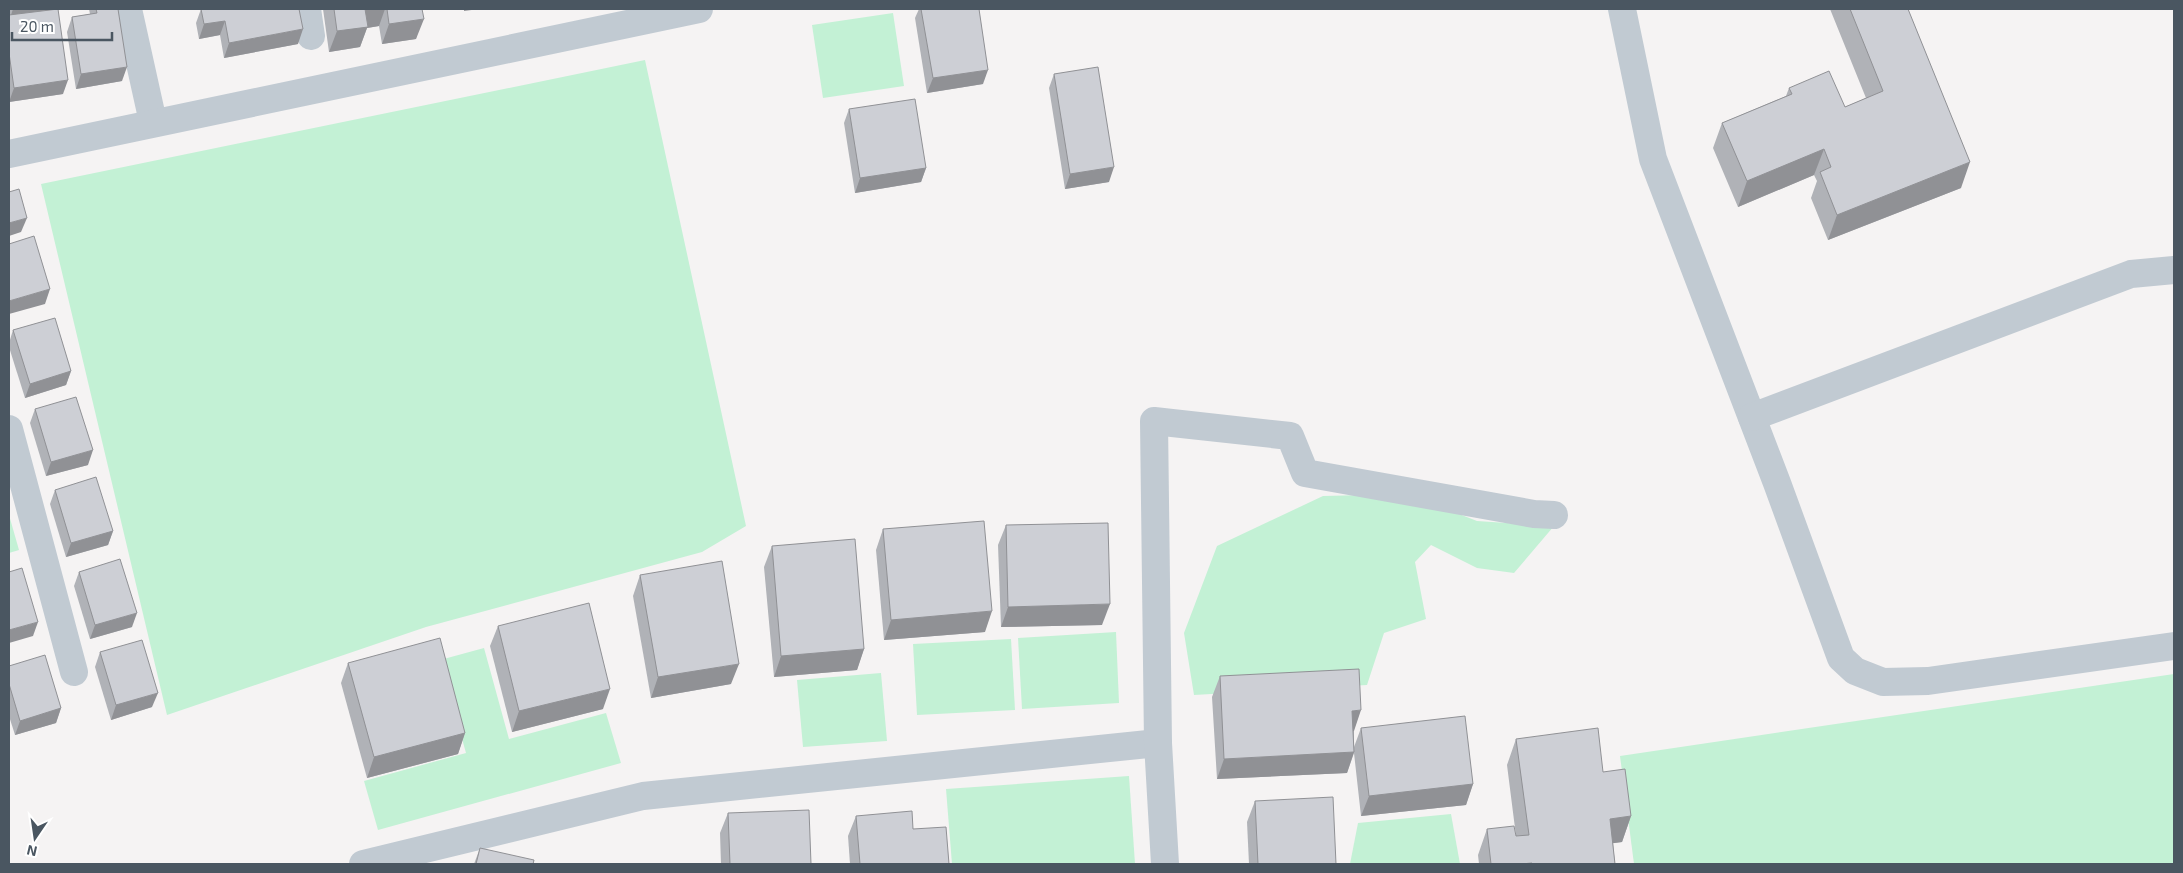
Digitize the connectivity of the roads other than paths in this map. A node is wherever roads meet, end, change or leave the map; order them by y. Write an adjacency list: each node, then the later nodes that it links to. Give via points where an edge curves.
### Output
1 (128, 9): 7 (street)
2 (307, 9): 6 (street)
3 (699, 9): 5 (street)
4 (1622, 9): 10 (street, via 1653,159)
5 (665, 12): 7 (street)
6 (311, 36)
7 (153, 122): 8 (street)
8 (9, 154)
9 (2174, 270): 10 (street, via 2131,274)
10 (1752, 417): 13 (street, via 1841,658 1854,671 1883,682 1928,681)
11 (9, 429): 14 (street)
12 (1554, 515): 15 (street, via 1305,473 1290,436 1154,421)
13 (2174, 646)
14 (74, 672)
15 (1158, 743): 16 (street, via 643,796); 17 (street)
16 (363, 864)
17 (1165, 864)

